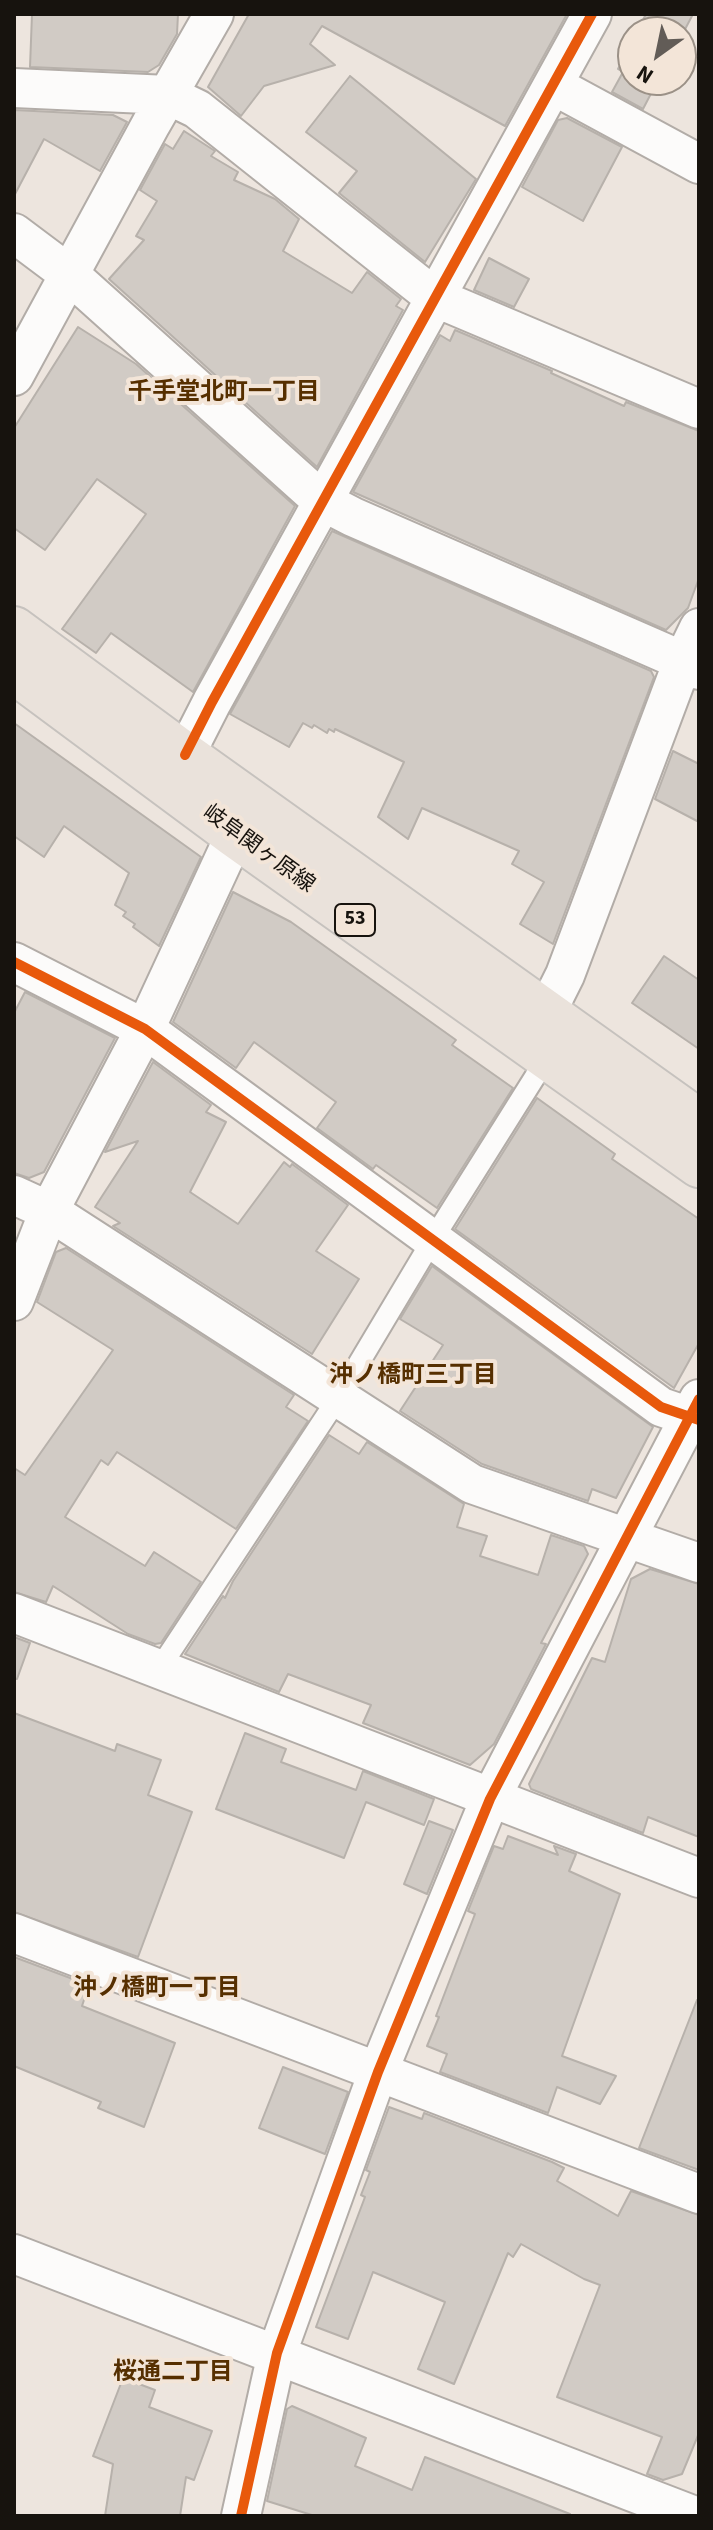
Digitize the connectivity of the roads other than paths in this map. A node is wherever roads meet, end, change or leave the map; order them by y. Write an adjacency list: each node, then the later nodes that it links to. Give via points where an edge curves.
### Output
1 (214, 14): 5 (street)
2 (592, 14): 3 (street)
3 (553, 85): 6 (street); 9 (street)
4 (14, 88): 5 (street)
5 (168, 95): 8 (street); 9 (street, via 197,109)
6 (699, 164)
7 (14, 233): 8 (street)
8 (70, 275): 10 (street); 12 (street)
9 (434, 297): 11 (street); 12 (street)
10 (14, 376)
11 (699, 409)
12 (322, 501): 14 (street); 16 (street)
13 (14, 629): 16 (main road, 岐阜関ヶ原線 / 53)
14 (694, 653): 19 (street)
15 (14, 671): 17 (main road, 岐阜関ヶ原線 / 53)
16 (185, 755): 19 (main road, 岐阜関ヶ原線 / 53)
17 (235, 835): 20 (street); 21 (main road, 岐阜関ヶ原線 / 53)
18 (14, 962): 20 (street)
19 (546, 1013): 22 (main road, 岐阜関ヶ原線 / 53)
20 (145, 1029): 25 (street); 26 (street)
21 (548, 1056): 23 (main road, 岐阜関ヶ原線 / 53); 26 (lane)
22 (699, 1122)
23 (699, 1165)
24 (14, 1195): 25 (street)
25 (49, 1211): 27 (street); 28 (street)
26 (433, 1239): 28 (lane); 29 (street, via 661,1407)
27 (14, 1301)
28 (338, 1398): 30 (street, via 472,1484); 33 (lane)
29 (696, 1412): 30 (street)
30 (625, 1537): 31 (street); 34 (street)
31 (699, 1563)
32 (14, 1613): 33 (street)
33 (159, 1669): 34 (street)
34 (490, 1799): 35 (street); 37 (street)
35 (699, 1878)
36 (14, 1933): 37 (street)
37 (378, 2072): 38 (street); 40 (street)
38 (699, 2194)
39 (14, 2254): 40 (street)
40 (277, 2353): 41 (street); 42 (street)
41 (691, 2507)
42 (241, 2516)

